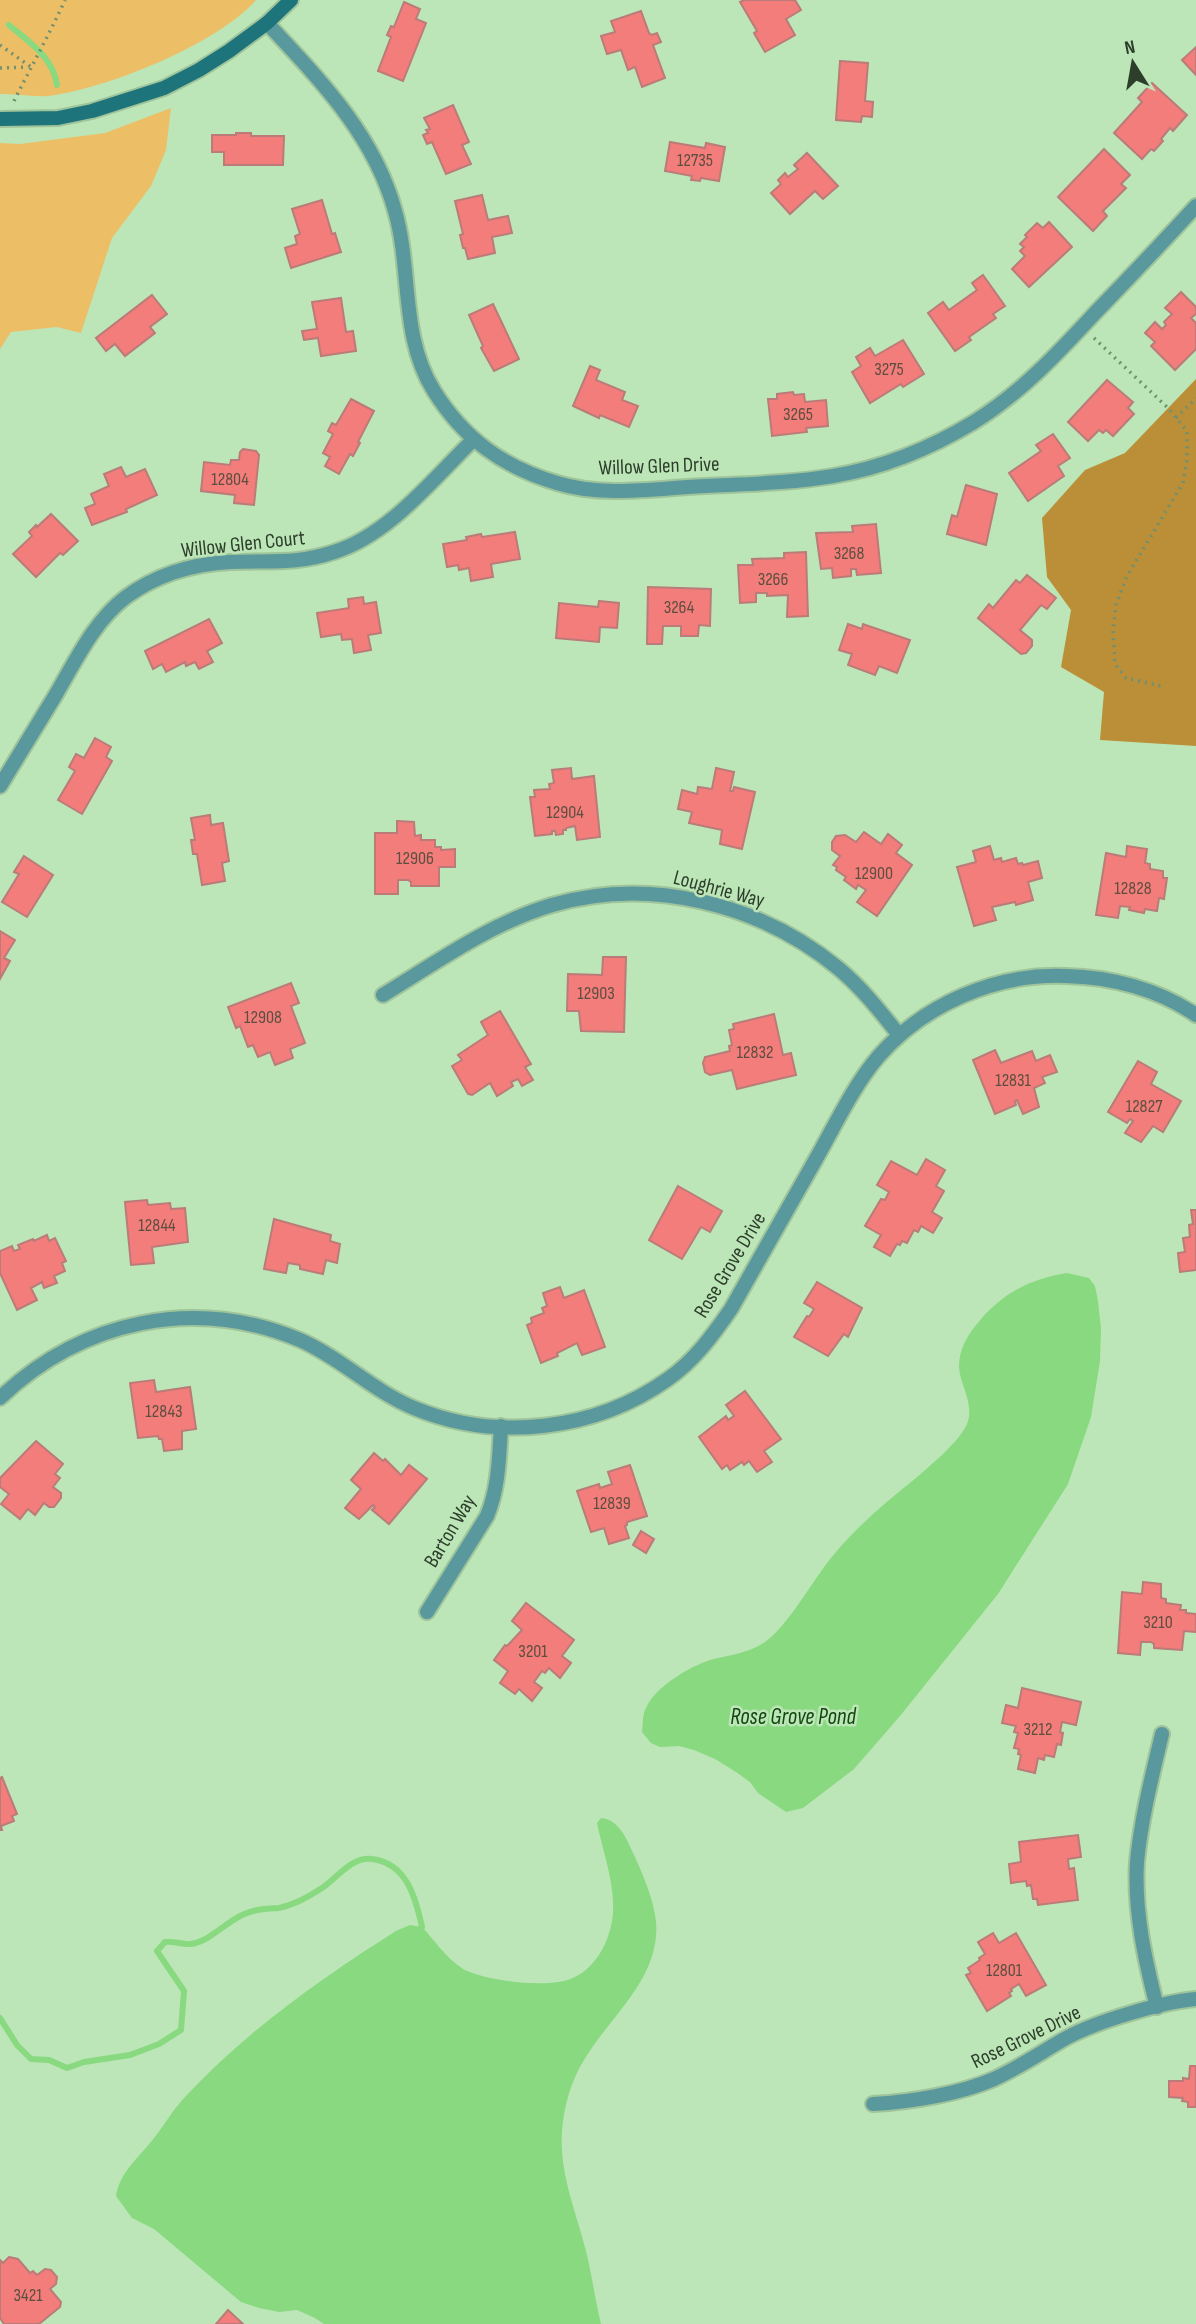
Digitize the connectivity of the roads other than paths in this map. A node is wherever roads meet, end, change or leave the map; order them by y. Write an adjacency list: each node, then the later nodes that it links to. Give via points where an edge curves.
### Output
1 (290, 0): 2 (street)
2 (267, 23): 3 (street, via 164,88 58,118); 5 (street, Willow Glen Drive, via 340,104 370,149 396,212 412,336 421,365 450,415)
3 (3, 119)
4 (1196, 206): 5 (street, Willow Glen Drive, via 1048,364 1013,394 975,421 890,462 804,480 593,490 527,473)
5 (473, 440): 6 (street, Willow Glen Court, via 389,522 363,540 308,560 201,565 147,583 124,598 98,625)
6 (0, 786)
7 (383, 995): 9 (street, Loughrie Way, via 481,935 526,914 608,894 659,895 744,913 798,939 855,983)
8 (1196, 1015): 9 (street, Rose Grove Drive, via 1127,984 1051,975 966,994)
9 (899, 1035): 11 (street, Rose Grove Drive, via 865,1074 731,1309 690,1360 668,1379 598,1415 542,1426)
10 (0, 1398): 11 (street, Rose Grove Drive, via 54,1356 109,1331 158,1320 204,1318 253,1325 300,1340 412,1407 462,1422)
11 (501, 1426): 12 (street, Barton Way, via 497,1484 487,1516)
12 (426, 1612)
13 (1162, 1734): 15 (street, via 1137,1864 1139,1920)
14 (1196, 1999): 15 (street, Rose Grove Drive)
15 (1157, 2007): 16 (street, Rose Grove Drive, via 1070,2036 991,2080 900,2103)
16 (873, 2104)

